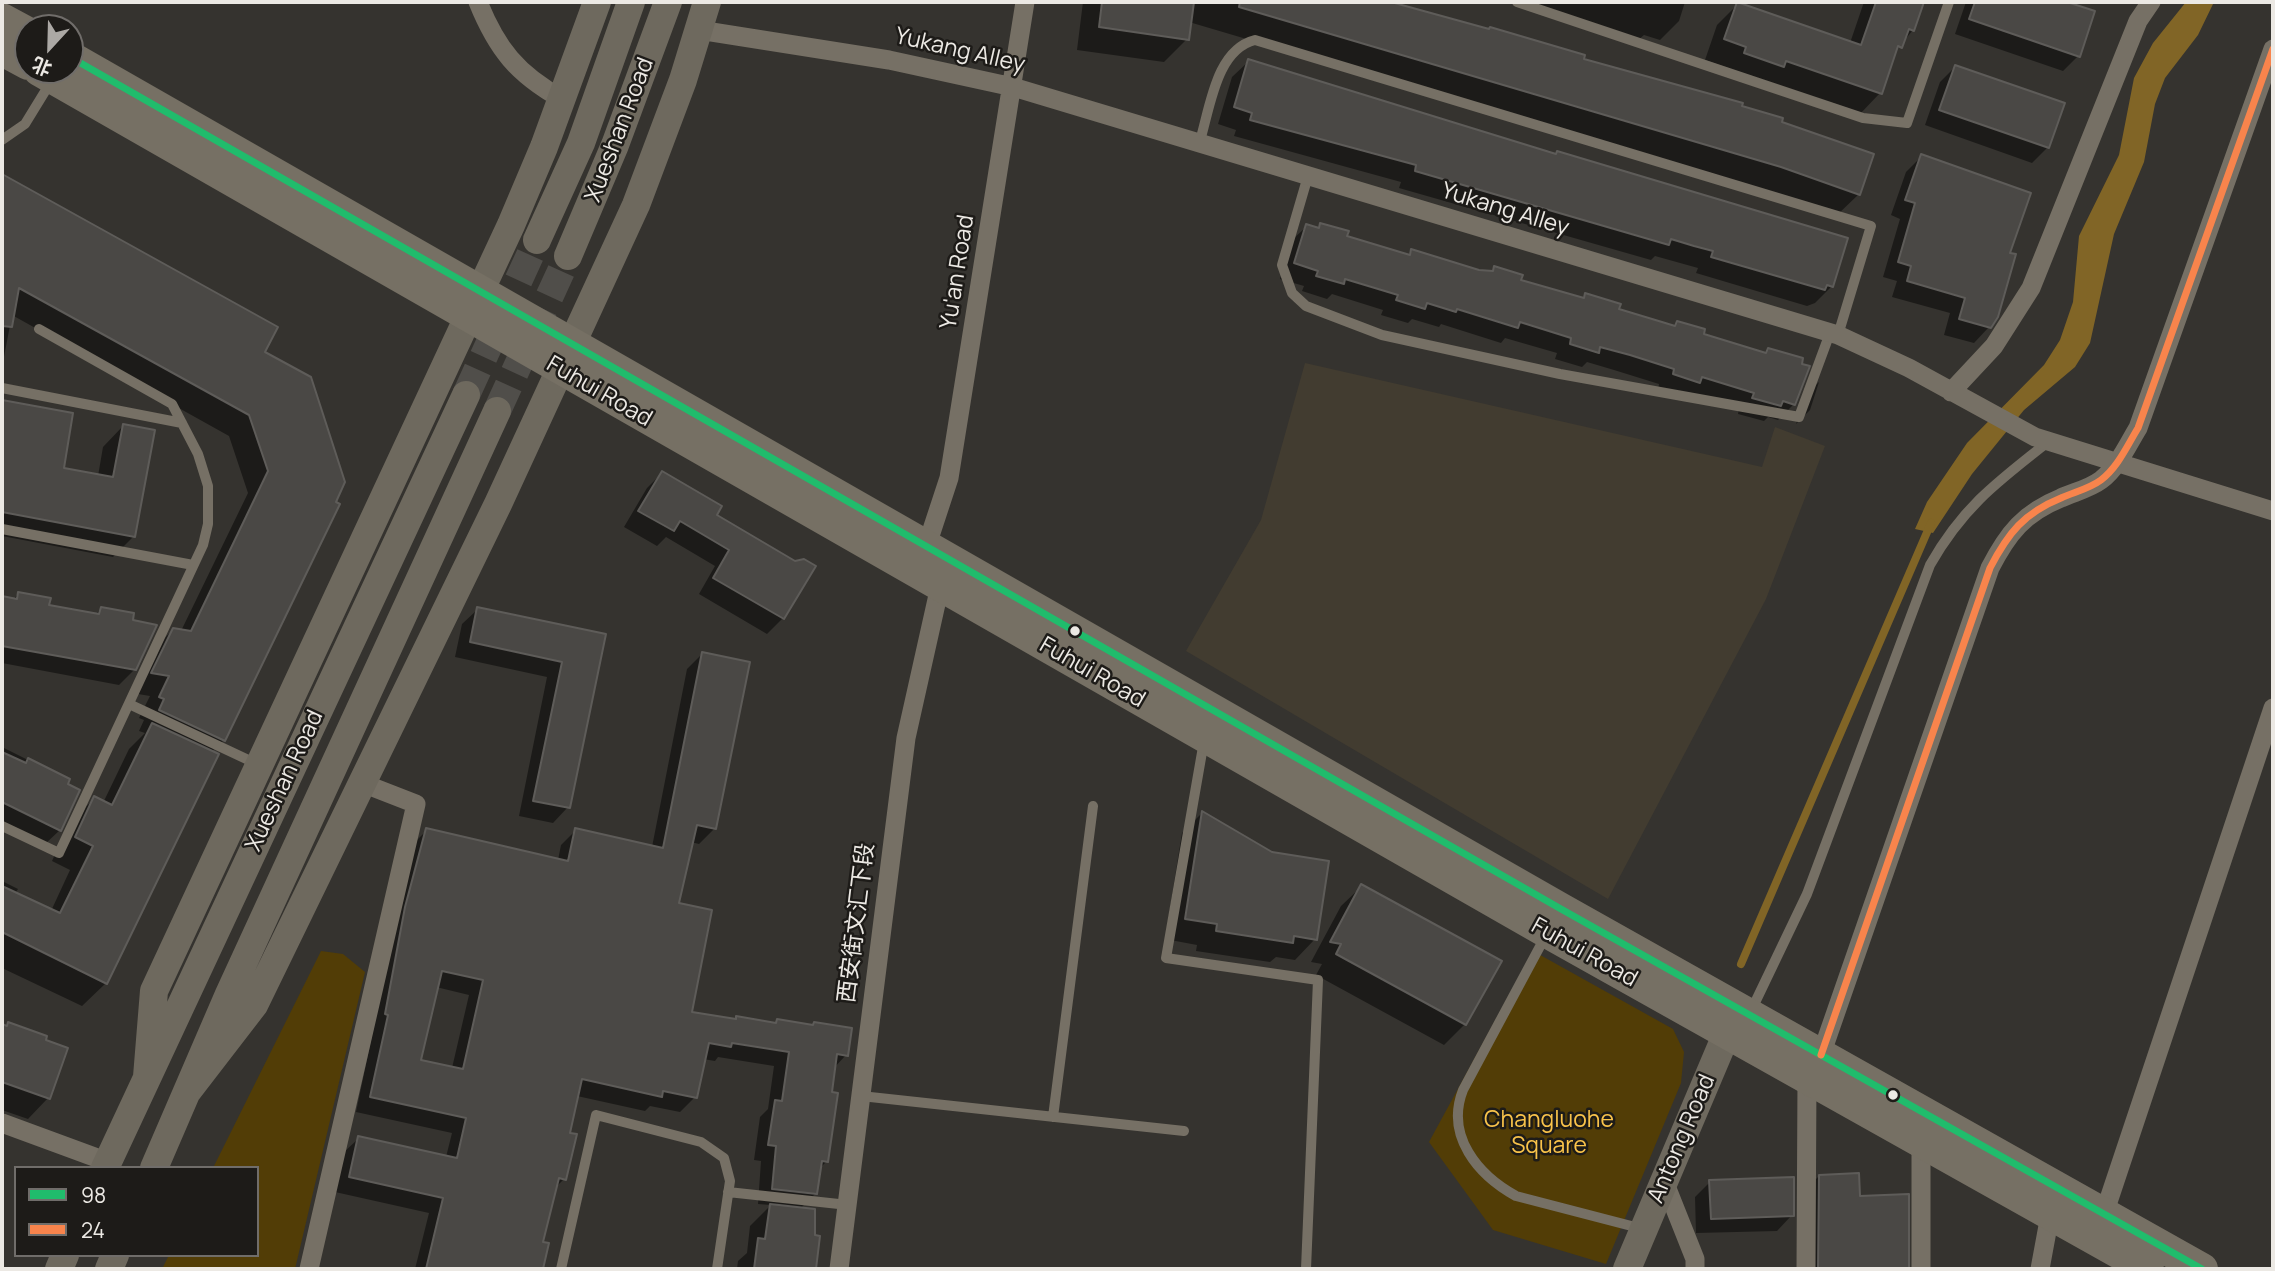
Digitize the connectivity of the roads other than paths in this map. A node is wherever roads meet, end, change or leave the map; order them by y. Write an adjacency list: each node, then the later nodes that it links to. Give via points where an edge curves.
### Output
1 (6, 2): 11 (street)
2 (478, 2): 17 (street, via 503,53 531,80)
3 (597, 2): 17 (main road)
4 (631, 2): 21 (main road, Xueshan Road, via 581,144)
5 (668, 2): 22 (main road, Xueshan Road)
6 (707, 2): 12 (main road)
7 (1025, 2): 16 (street, Yu'an Road)
8 (1517, 2): 9 (lane, via 1863,118 1907,123)
9 (1949, 2)
10 (2151, 2): 28 (street, via 2138,21 2031,288 1994,346)
11 (2, 10)
12 (699, 30): 16 (street, Yukang Alley, via 889,60); 26 (main road, via 636,205)
13 (2273, 49): 33 (street, via 2151,397)
14 (40, 84): 18 (lane, via 25,124)
15 (78, 84): 23 (main road, Fuhui Road)
16 (1013, 87): 19 (street, Yukang Alley); 36 (street, Yu'an Road, via 949,478)
17 (562, 99): 23 (main road)
18 (2, 140)
19 (1199, 144): 20 (street, Yukang Alley); 25 (lane, via 1225,61 1238,46 1255,40 1871,226)
20 (1308, 177): 25 (street, Yukang Alley); 25 (lane, via 1282,265 1287,285 1306,306 1382,335 1560,374 1799,417)
21 (537, 240)
22 (568, 256)
23 (475, 305): 26 (main road, Fuhui Road); 42 (main road)
24 (38, 329): 31 (lane, via 172,404)
25 (1834, 334): 28 (street, Yukang Alley)
26 (566, 357): 36 (main road, Fuhui Road); 38 (main road, Fuhui Road); 43 (main road)
27 (2, 388): 31 (lane)
28 (1951, 392): 32 (street, Yukang Alley)
29 (467, 395): 49 (main road, Xueshan Road)
30 (497, 411): 50 (main road, Xueshan Road)
31 (182, 423): 37 (lane, via 204,470 210,502 208,524)
32 (2041, 440): 33 (street, Yukang Alley); 47 (lane, via 1976,499 1930,565 1807,894)
33 (2118, 463): 34 (street, Yukang Alley); 48 (street, via 2089,487 2031,515 2005,538 1978,599)
34 (2273, 512)
35 (2, 529): 37 (lane)
36 (926, 548): 47 (main road, Fuhui Road)
37 (193, 565): 39 (lane)
38 (940, 586): 41 (main road, Fuhui Road); 51 (street, 西安街文汇下段, via 906,738)
39 (129, 704): 42 (lane); 45 (lane, via 59,853)
40 (2273, 708): 61 (street)
41 (1205, 737): 46 (main road, Fuhui Road); 68 (lane, via 1166,958 1318,980)
42 (258, 764): 49 (main road, via 154,991)
43 (362, 783): 50 (main road, via 254,1005); 64 (street, via 416,804)
44 (1093, 806): 52 (lane)
45 (2, 826)
46 (1547, 932): 47 (main road, Fuhui Road); 63 (lane, via 1463,1090 1457,1124 1472,1160 1517,1196)
47 (1738, 1019): 48 (main road, Fuhui Road); 58 (main road, Antong Road)
48 (1814, 1067): 55 (main road, Fuhui Road); 61 (main road, Fuhui Road); 71 (street)
49 (146, 1077): 56 (main road, Xueshan Road)
50 (187, 1091): 57 (main road, Xueshan Road)
51 (861, 1096): 52 (lane); 60 (street, 西安街文汇下段)
52 (1053, 1117): 54 (lane)
53 (2, 1123): 56 (street)
54 (1184, 1131)
55 (1921, 1142): 62 (main road, Fuhui Road); 72 (street)
56 (107, 1165)
57 (155, 1166)
58 (1664, 1181): 63 (main road, Antong Road); 70 (street)
59 (728, 1192): 60 (lane); 65 (lane, via 724,1158 710,1145 596,1115); 66 (lane)
60 (848, 1205): 67 (street, 西安街文汇下段)
61 (2104, 1214): 75 (main road, Fuhui Road)
62 (2050, 1215): 73 (street); 74 (main road, Fuhui Road)
63 (1644, 1229): 69 (main road, Antong Road)
64 (309, 1269)
65 (561, 1269)
66 (717, 1269)
67 (839, 1269)
68 (1306, 1269)
69 (1626, 1269)
70 (1695, 1269)
71 (1806, 1269)
72 (1921, 1269)
73 (2040, 1269)
74 (2148, 1269)
75 (2202, 1269)

